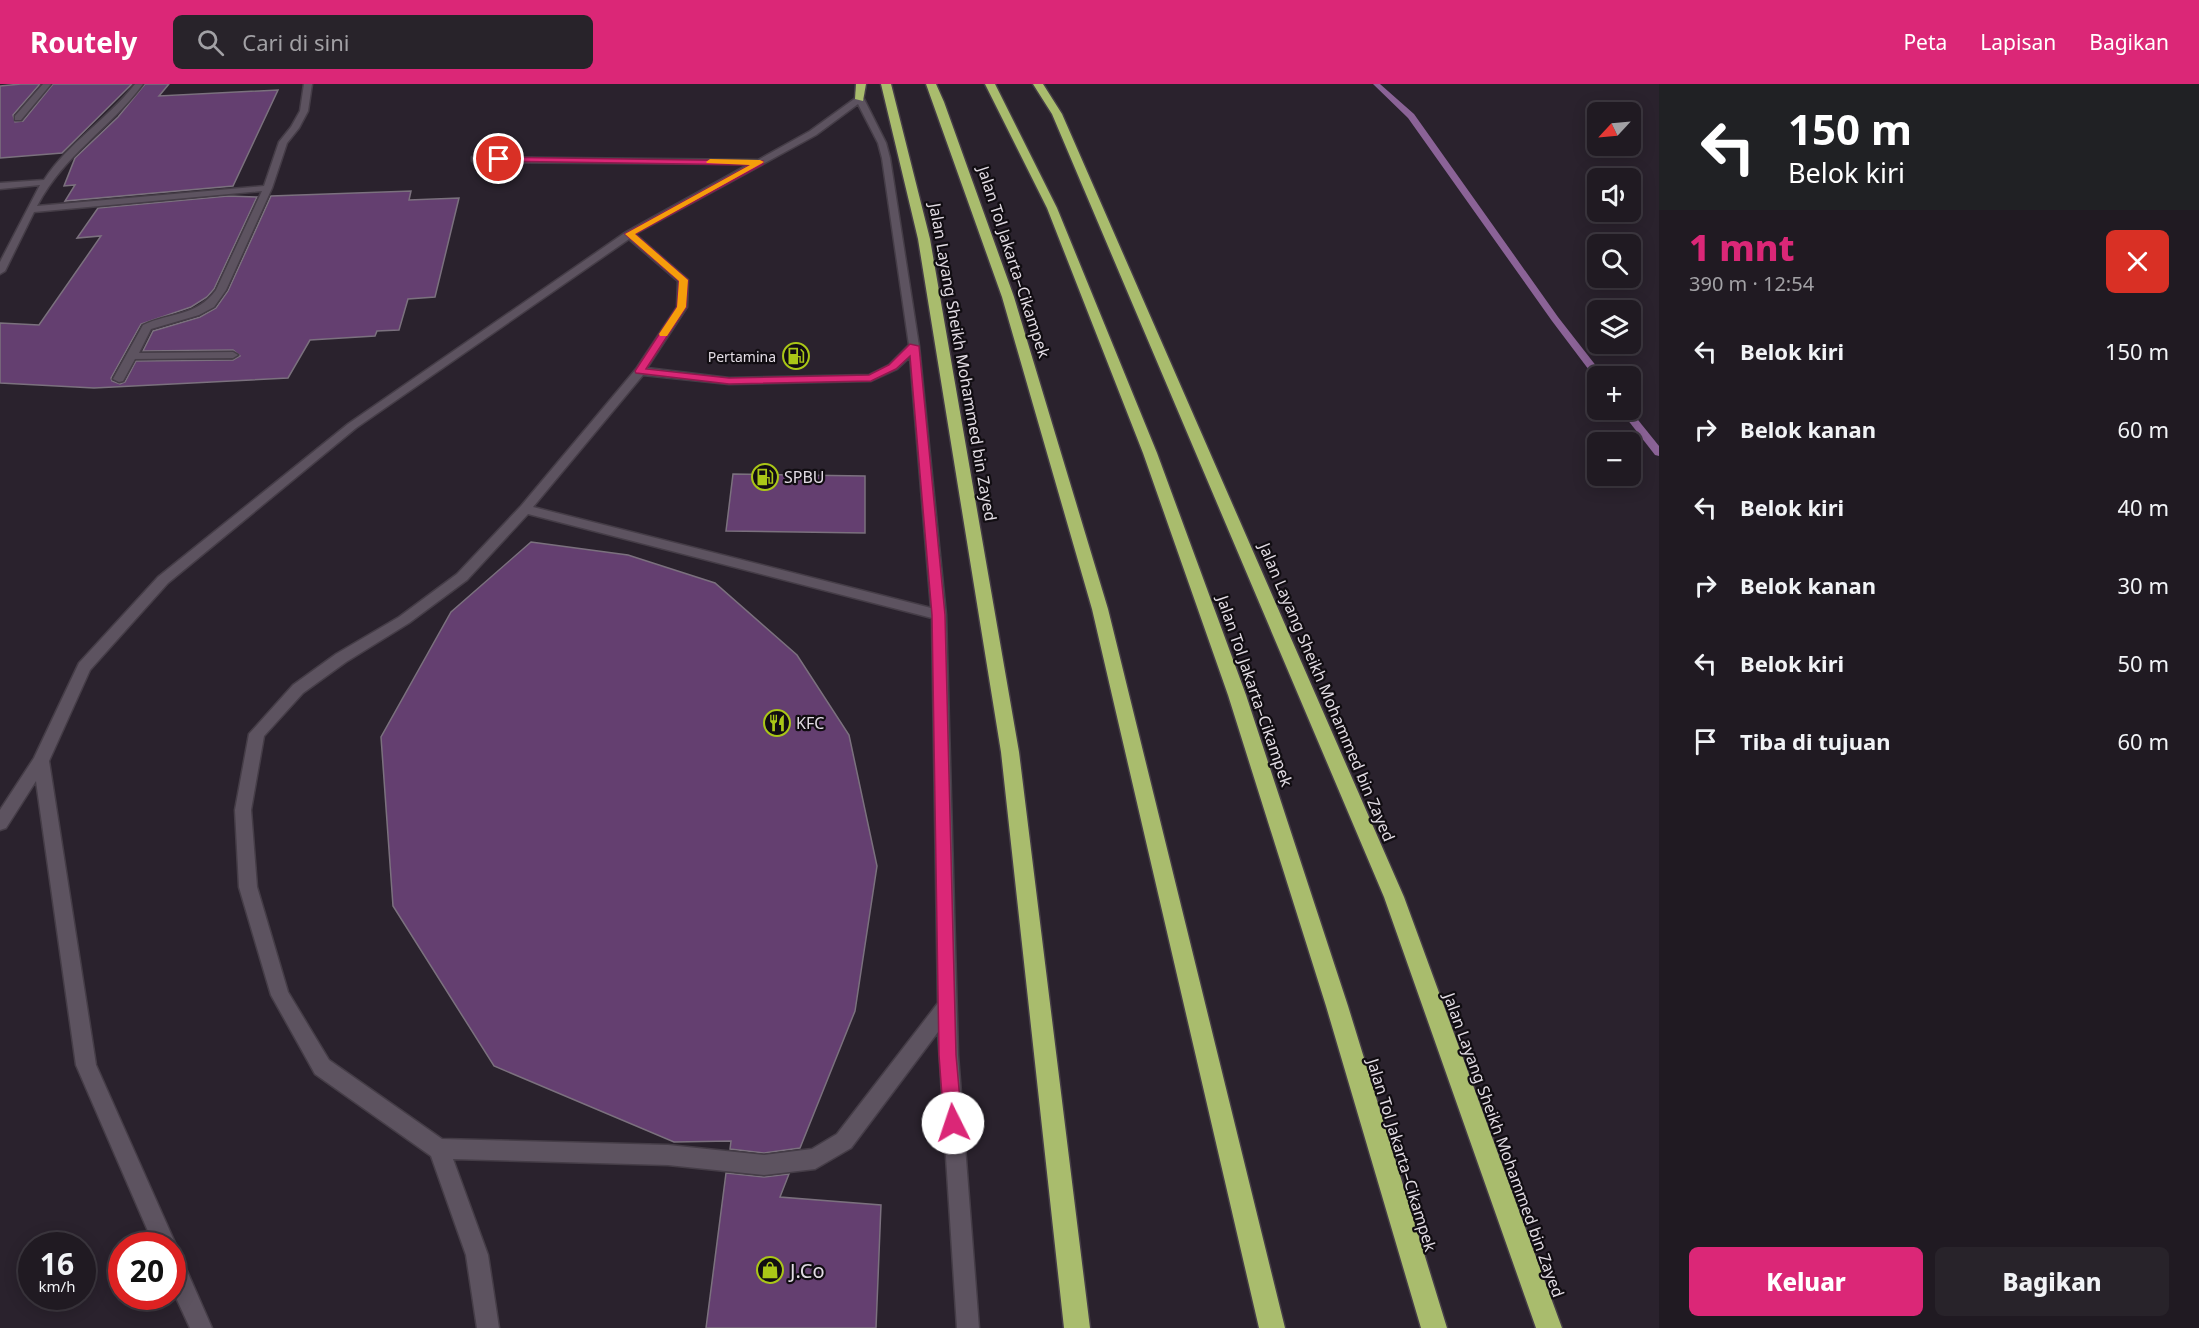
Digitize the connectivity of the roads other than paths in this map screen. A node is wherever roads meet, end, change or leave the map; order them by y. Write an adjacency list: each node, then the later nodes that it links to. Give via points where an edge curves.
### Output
1 (47, 84): 9 (street)
2 (139, 84): 12 (street)
3 (308, 84): 14 (street, via 304,111 283,142)
4 (886, 84): 34 (highway, Jalan Layang Sheikh Mohammed bin Zayed, via 924,239 1010,752)
5 (931, 84): 35 (highway, Jalan Tol Jakarta–Cikampek, via 1008,297 1100,609)
6 (990, 84): 36 (highway, Jalan Tol Jakarta–Cikampek, via 1056,219 1150,453 1238,695)
7 (1038, 84): 37 (highway, Jalan Layang Sheikh Mohammed bin Zayed, via 1057,114 1394,897)
8 (860, 91): 11 (street, via 813,133); 18 (street, via 886,158)
9 (18, 118)
10 (475, 159): 11 (street)
11 (760, 162): 16 (street)
12 (47, 182): 13 (street); 15 (street)
13 (0, 186)
14 (268, 188): 15 (street); 20 (street, via 221,290 210,305 147,327)
15 (33, 209): 17 (street)
16 (629, 234): 21 (street, via 683,280 682,307); 25 (street, via 352,426 163,580 84,667)
17 (0, 271)
18 (914, 346): 21 (street, via 893,367 871,378 729,381); 24 (street)
19 (233, 355): 20 (street)
20 (130, 356): 22 (street)
21 (640, 371): 23 (street)
22 (119, 379)
23 (525, 509): 24 (street); 28 (street, via 462,577 298,689 257,734 243,810 248,887 280,995 322,1067)
24 (939, 615): 27 (street)
25 (41, 760): 26 (street); 29 (street, via 86,1065)
26 (0, 823)
27 (946, 1007): 28 (street, via 844,1141 815,1159 764,1165 669,1155); 33 (street)
28 (439, 1149): 32 (street, via 477,1255)
29 (159, 1232)
30 (186, 1294): 31 (street)
31 (201, 1328)
32 (488, 1328)
33 (968, 1328)
34 (1077, 1328)
35 (1272, 1328)
36 (1434, 1328)
37 (1549, 1328)

